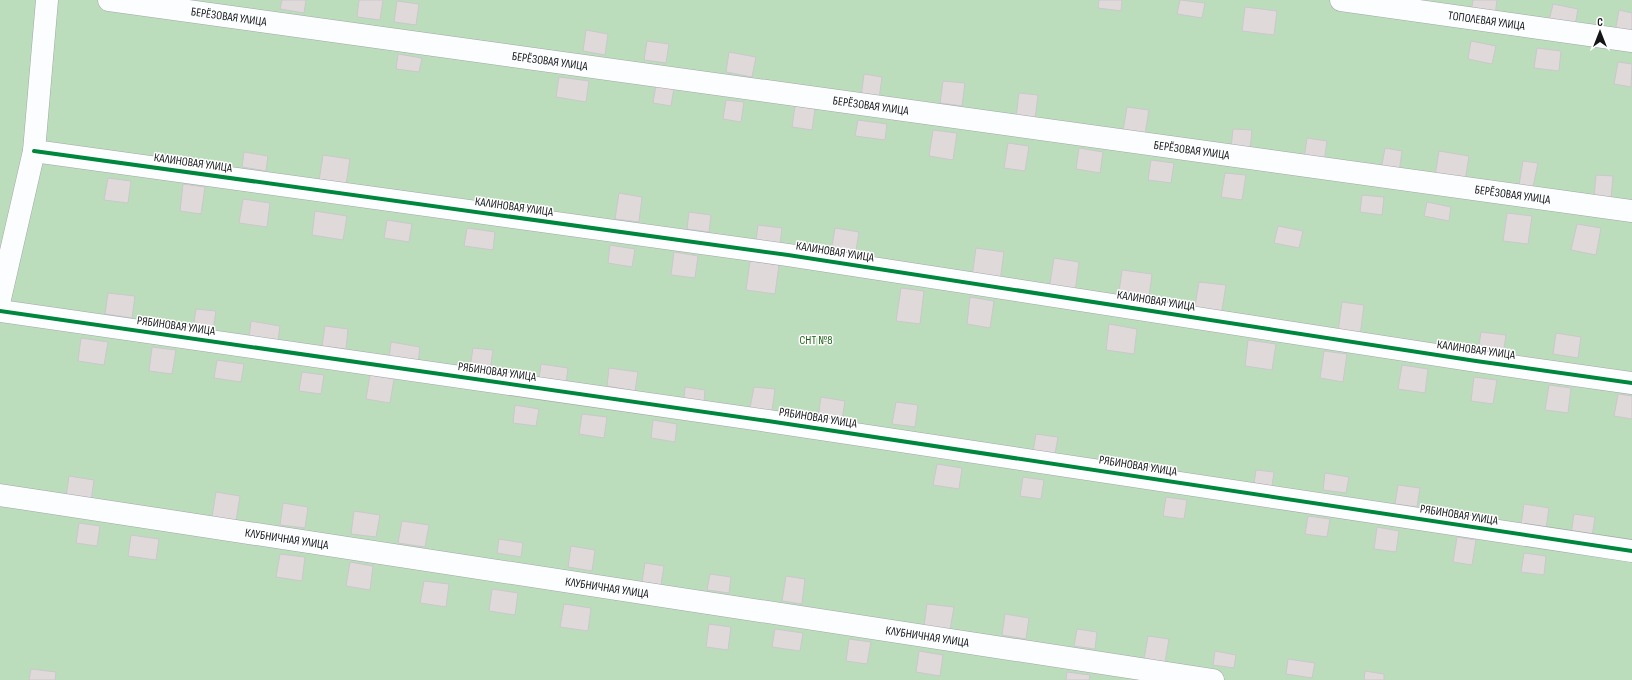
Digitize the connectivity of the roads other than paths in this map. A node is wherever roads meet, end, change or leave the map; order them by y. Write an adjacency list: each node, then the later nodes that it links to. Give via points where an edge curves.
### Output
1 (47, 0): 5 (street)
2 (109, 0): 6 (street, БЕРЁЗОВАЯ УЛИЦА)
3 (1341, 0): 4 (street, ТОПОЛЕВАЯ УЛИЦА)
4 (1632, 41)
5 (34, 151): 7 (street); 9 (street, КАЛИНОВАЯ УЛИЦА, via 788,255)
6 (1632, 211)
7 (0, 299)
8 (0, 311): 11 (street, РЯБИНОВАЯ УЛИЦА, via 768,421)
9 (1632, 383)
10 (0, 495): 12 (street, КЛУБНИЧНАЯ УЛИЦА)
11 (1632, 551)
12 (1213, 680)

